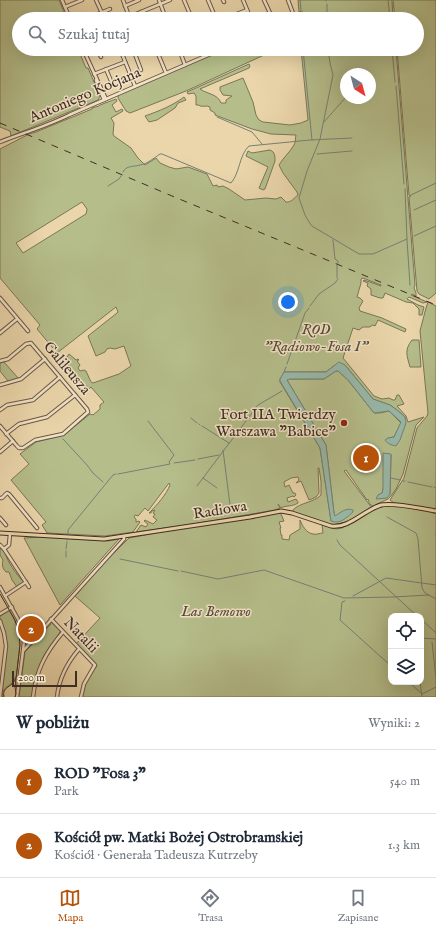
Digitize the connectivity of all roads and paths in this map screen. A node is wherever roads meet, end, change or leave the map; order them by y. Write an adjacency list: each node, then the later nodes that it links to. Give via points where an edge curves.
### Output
1 (62, 0): 15 (street)
2 (82, 0): 15 (street)
3 (96, 0): 19 (street)
4 (123, 0): 14 (street)
5 (139, 0): 14 (street)
6 (159, 0): 13 (street)
7 (170, 0): 13 (street)
8 (184, 0): 24 (street)
9 (208, 0): 25 (street)
10 (243, 0): 17 (street)
11 (264, 0): 27 (street)
12 (288, 0): 28 (street)
13 (160, 4): 22 (street); 23 (street)
14 (125, 6): 21 (street)
15 (65, 7): 18 (street)
16 (110, 9): 20 (street)
17 (247, 10): 26 (street)
18 (67, 12)
19 (102, 12)
20 (104, 12)
21 (128, 12)
22 (141, 12)
23 (163, 12)
24 (189, 12)
25 (213, 12)
26 (242, 12)
27 (270, 12)
28 (292, 12)
29 (86, 56): 40 (street)
30 (123, 56): 35 (street)
31 (136, 56): 38 (street)
32 (159, 56): 39 (street)
33 (181, 56): 36 (street)
34 (205, 56): 36 (street, Antoniego Kocjana)
35 (125, 62): 37 (street); 42 (street)
36 (185, 65): 39 (street, Antoniego Kocjana)
37 (106, 69): 40 (street); 41 (street)
38 (141, 70)
39 (166, 73): 42 (street, Antoniego Kocjana)
40 (94, 74): 43 (street)
41 (111, 81)
42 (135, 86): 43 (street, Antoniego Kocjana)
43 (105, 100): 44 (street, Antoniego Kocjana)
44 (0, 142)
45 (1, 300): 46 (street)
46 (17, 318): 47 (street); 48 (street)
47 (28, 331)
48 (0, 333)
49 (45, 359): 50 (street, Galileusza, via 30,343 8,359); 51 (street, Galileusza); 52 (street, via 21,379)
50 (0, 361)
51 (60, 378): 53 (street, Galileusza); 54 (street, via 33,400 7,405)
52 (0, 384)
53 (75, 394): 56 (street, via 47,417 19,424); 57 (street, Galileusza, via 88,412 65,432 35,440 23,448 19,448)
54 (0, 410)
55 (0, 426): 56 (street)
56 (6, 434): 57 (street)
57 (13, 441): 58 (street)
58 (0, 452)
59 (0, 498): 63 (street, via 7,493)
60 (436, 511): 66 (main road, Radiowa, via 381,505 336,527 292,512 281,511)
61 (0, 518): 62 (street)
62 (6, 525)
63 (38, 528)
64 (0, 533): 65 (main road, Radiowa)
65 (10, 533): 66 (main road, Radiowa, via 104,538); 68 (street, via 10,544)
66 (124, 536): 75 (street)
67 (0, 546): 68 (street)
68 (4, 549): 69 (street)
69 (26, 582): 71 (street); 72 (street)
70 (0, 587): 72 (street)
71 (29, 587)
72 (5, 596): 73 (street)
73 (12, 607): 74 (street); 79 (street, via 21,624)
74 (0, 614)
75 (51, 620): 77 (street, Natalii); 78 (street)
76 (0, 621): 82 (street, via 6,646)
77 (63, 632): 80 (street, Natalii); 84 (street, via 48,651 37,676)
78 (32, 641): 79 (street); 81 (street)
79 (24, 642): 81 (street)
80 (80, 649): 85 (street, via 65,669); 86 (street, Natalii, via 95,665 84,684)
81 (23, 651): 83 (street)
82 (0, 697)
83 (17, 697)
84 (33, 697)
85 (57, 697)
86 (81, 697)

